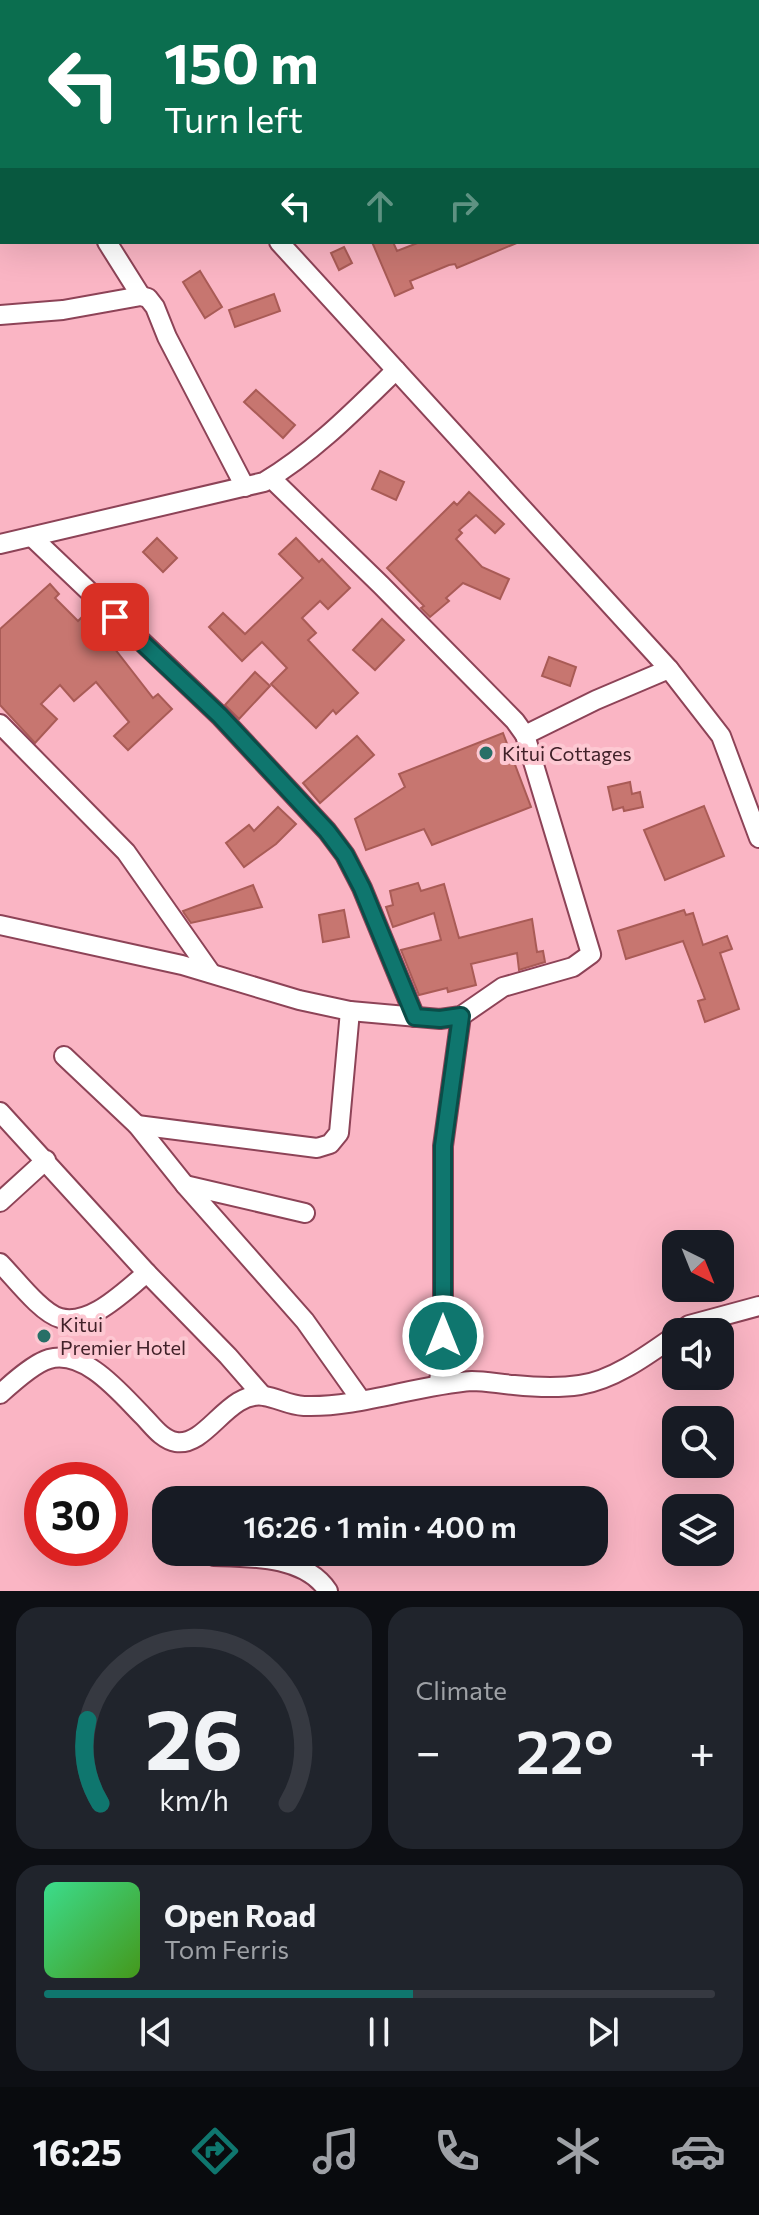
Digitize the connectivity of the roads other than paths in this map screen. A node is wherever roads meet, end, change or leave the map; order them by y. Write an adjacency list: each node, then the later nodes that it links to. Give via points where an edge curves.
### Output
1 (108, 244): 3 (street)
2 (281, 244): 5 (street)
3 (141, 296): 4 (street); 7 (street, via 155,307)
4 (0, 315)
5 (396, 370): 6 (street, via 328,436); 10 (street)
6 (271, 478): 7 (street); 12 (street)
7 (245, 487): 8 (street)
8 (32, 537): 9 (street); 18 (street, via 220,716 327,831 362,888)
9 (0, 544)
10 (669, 669): 12 (street); 13 (street, via 721,736)
11 (0, 724): 15 (street, via 126,852)
12 (525, 735): 17 (street, via 591,954 573,967 503,987)
13 (759, 838)
14 (0, 925): 15 (street)
15 (211, 973): 16 (street)
16 (350, 1011): 18 (street); 21 (street, via 339,1133 330,1144 317,1148)
17 (461, 1016): 18 (street); 33 (street, via 443,1146)
18 (415, 1017)
19 (64, 1056): 21 (street)
20 (0, 1112): 22 (street)
21 (137, 1125): 23 (street)
22 (46, 1160): 24 (street); 27 (street)
23 (185, 1185): 25 (street); 36 (street, via 305,1321)
24 (0, 1202)
25 (305, 1213)
26 (0, 1263): 27 (street, via 58,1317 76,1318 98,1310)
27 (147, 1273): 35 (street)
28 (759, 1306): 29 (street)
29 (715, 1318)
30 (662, 1345): 33 (street, via 609,1376 582,1385)
31 (0, 1368): 32 (street)
32 (14, 1381): 34 (street); 35 (street, via 49,1359 89,1366 173,1442 186,1442 237,1402)
33 (439, 1384): 36 (street)
34 (0, 1394)
35 (262, 1395): 36 (street, via 307,1406)
36 (361, 1400)
37 (292, 1566): 38 (street, via 309,1572)
38 (328, 1591)

